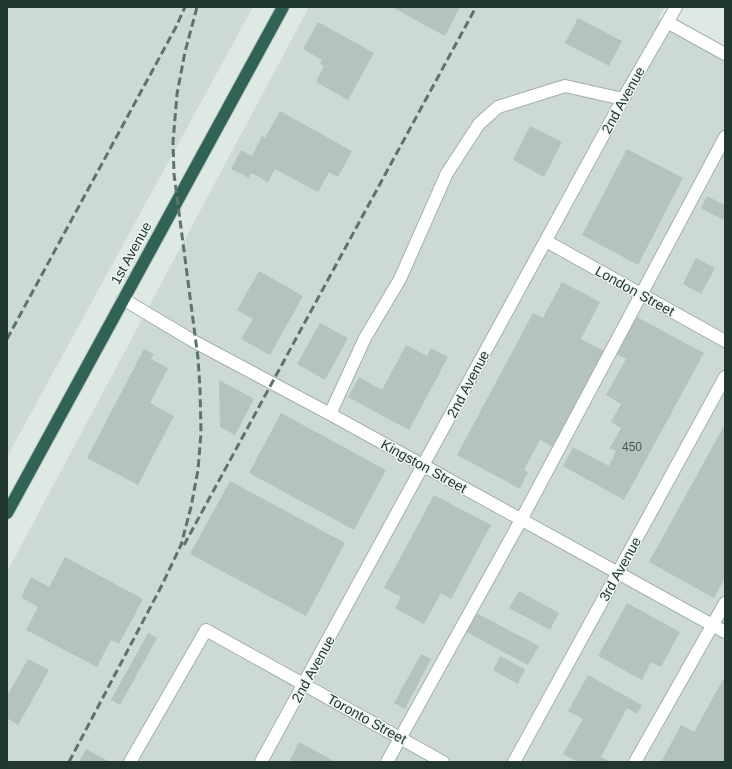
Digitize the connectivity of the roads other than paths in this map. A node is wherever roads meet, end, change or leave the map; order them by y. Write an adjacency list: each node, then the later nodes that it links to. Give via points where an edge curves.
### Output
1 (283, 7): 9 (highway, 1st Avenue)
2 (676, 7): 3 (street, 2nd Avenue)
3 (667, 22): 4 (street); 5 (street, 2nd Avenue)
4 (725, 54)
5 (623, 99): 7 (street, 2nd Avenue); 12 (street, via 565,86 498,108 479,124 447,173 400,279 365,338)
6 (725, 138): 8 (street)
7 (546, 241): 8 (street, London Street); 13 (street, 2nd Avenue)
8 (642, 294): 10 (street, London Street); 15 (street)
9 (123, 299): 12 (street, Kingston Street, via 195,342); 14 (highway, 1st Avenue)
10 (725, 341)
11 (725, 377): 16 (street, 3rd Avenue)
12 (330, 414): 13 (street, Kingston Street)
13 (424, 466): 15 (street, Kingston Street); 20 (street, 2nd Avenue)
14 (7, 513)
15 (521, 520): 16 (street, Kingston Street); 21 (street)
16 (618, 573): 18 (street, Kingston Street); 26 (street, 3rd Avenue)
17 (725, 603): 18 (street)
18 (713, 625): 19 (street, Kingston Street); 27 (street)
19 (725, 632)
20 (304, 684): 21 (street, Toronto Street); 22 (street, Toronto Street, via 206,630); 23 (street, 2nd Avenue)
21 (400, 738): 24 (street); 25 (street, Toronto Street)
22 (130, 762)
23 (262, 762)
24 (387, 762)
25 (443, 762)
26 (514, 762)
27 (635, 762)

